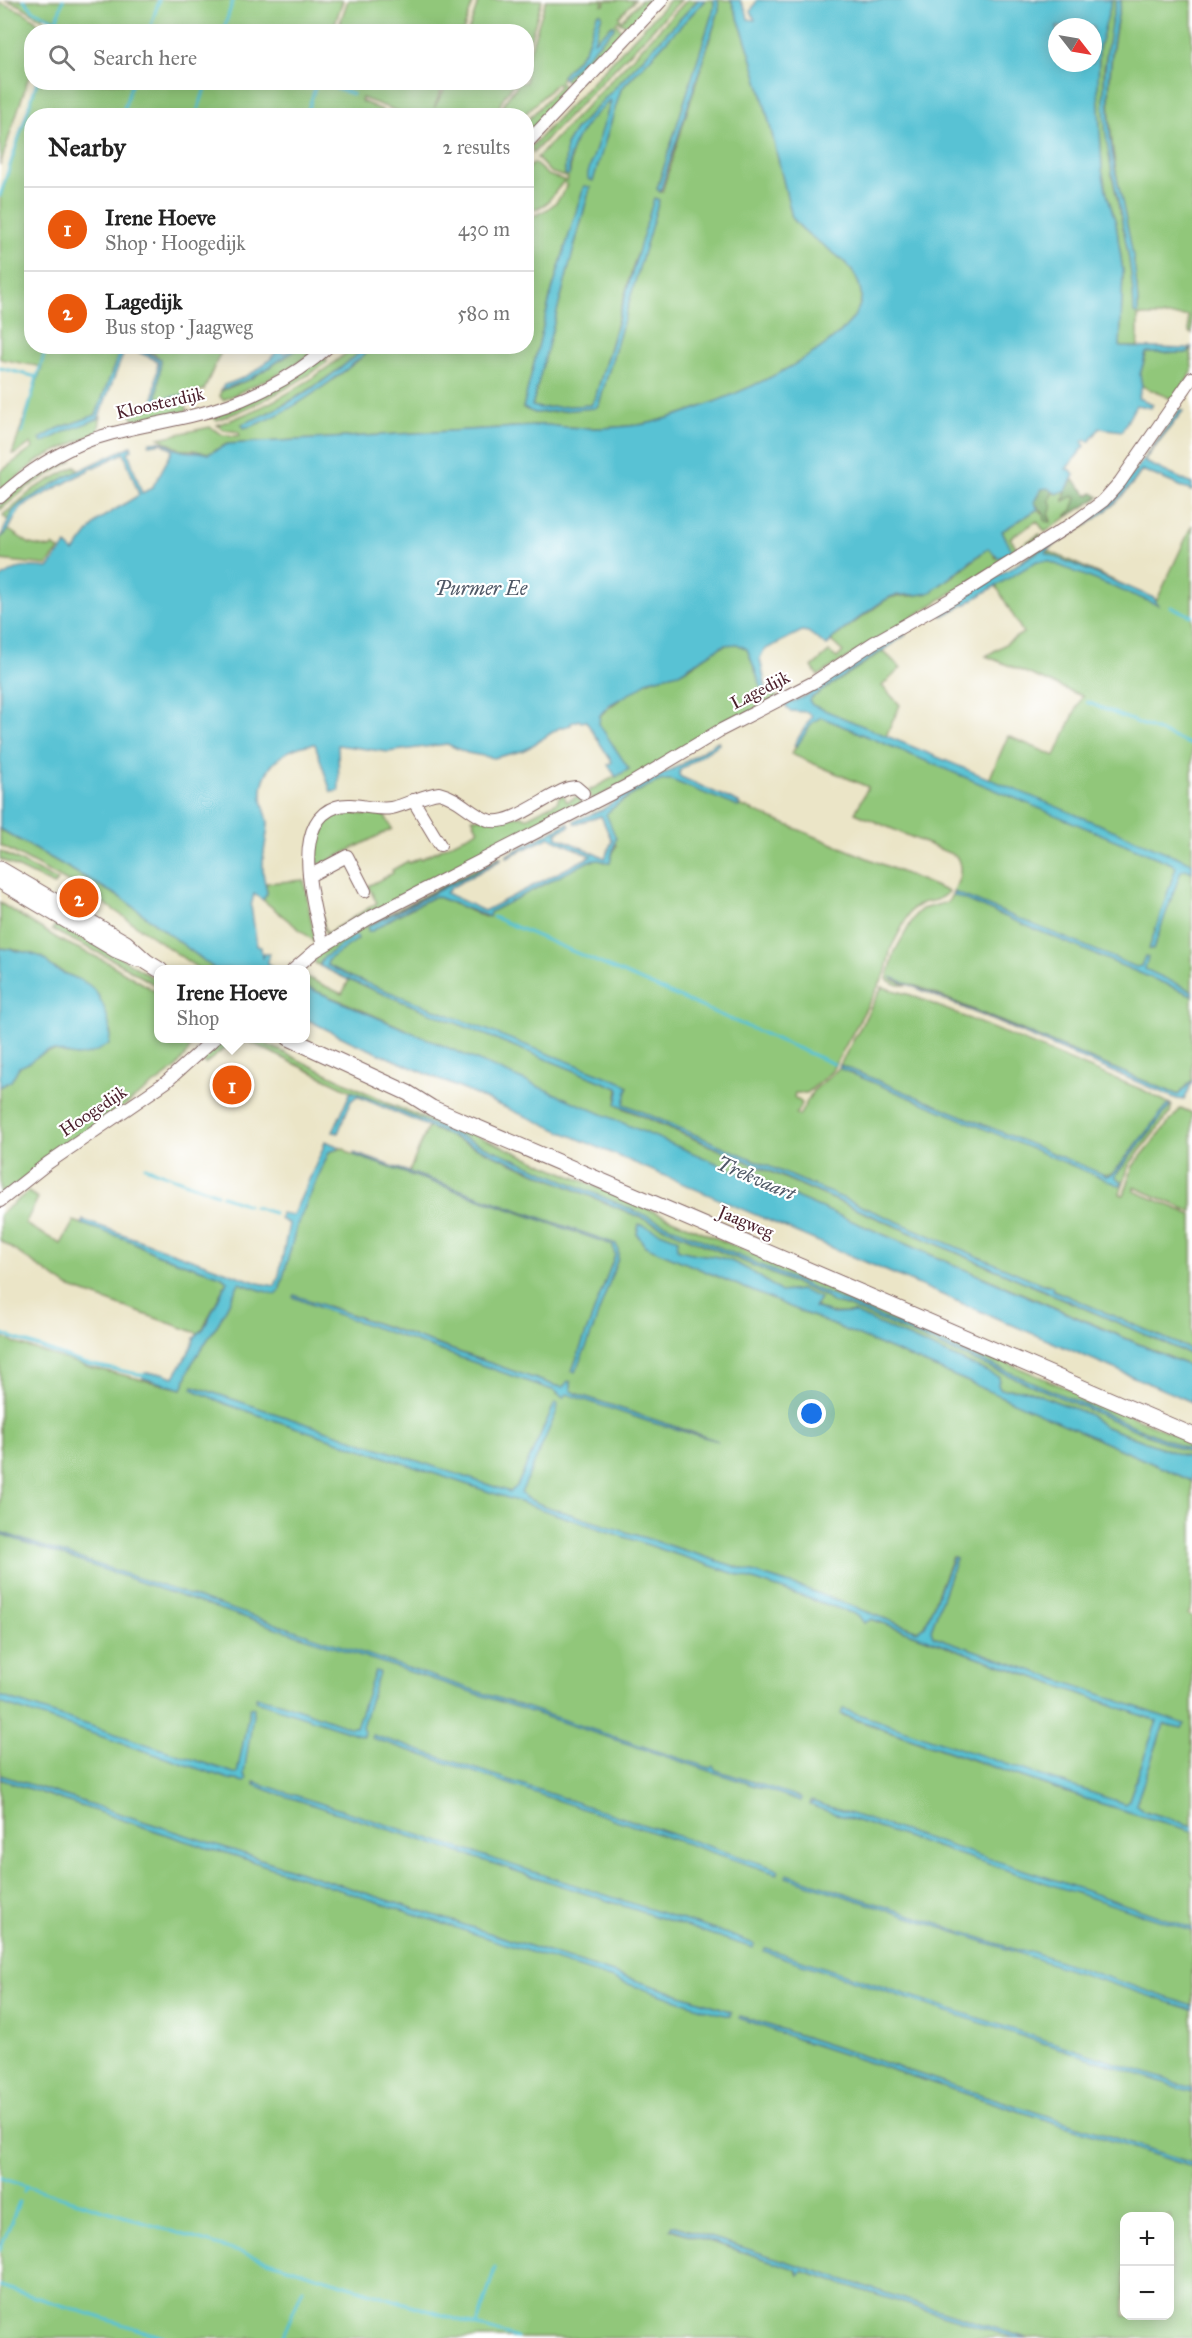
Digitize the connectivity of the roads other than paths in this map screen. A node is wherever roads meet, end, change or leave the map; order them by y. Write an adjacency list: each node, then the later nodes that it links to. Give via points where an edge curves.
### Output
1 (662, 0): 2 (street)
2 (534, 136)
3 (318, 354): 5 (street, Kloosterdijk, via 283,379 234,402 191,416 120,430 63,452 31,471)
4 (1192, 378): 13 (street, Lagedijk, via 1120,482 1076,522 814,682 728,726 643,777 379,912)
5 (0, 497)
6 (583, 793): 7 (street, via 576,787 569,788 496,822 446,795 430,794)
7 (413, 800): 8 (street); 10 (street, via 389,808 340,806 327,811 316,822 311,835)
8 (440, 845)
9 (0, 869): 15 (main road, via 126,943)
10 (309, 876): 12 (street, via 347,856); 13 (street)
11 (0, 881): 15 (main road, via 116,950)
12 (365, 891)
13 (323, 946): 14 (street, Lagedijk)
14 (298, 965)
15 (153, 966)
16 (205, 1043): 18 (street, Hoogedijk, via 166,1082)
17 (299, 1043): 19 (main road, Jaagweg, via 408,1092 432,1108)
18 (0, 1201)
19 (1192, 1435)

